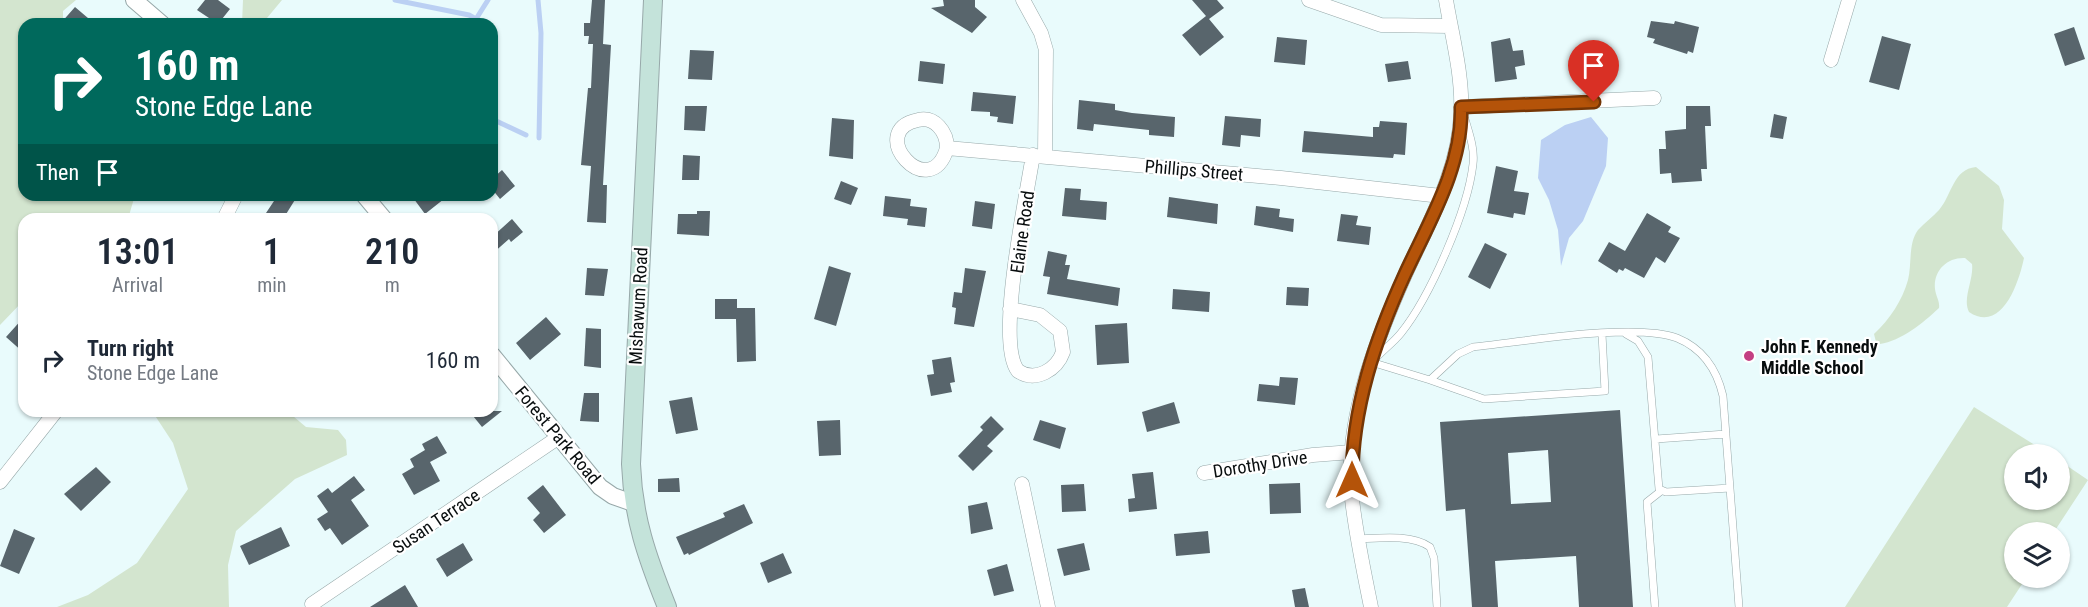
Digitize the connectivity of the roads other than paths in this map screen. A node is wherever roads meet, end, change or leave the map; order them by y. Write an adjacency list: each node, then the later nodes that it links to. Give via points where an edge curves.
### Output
1 (134, 0): 7 (street)
2 (653, 0): 33 (main road, Mishawum Road, via 633,414)
3 (1023, 0): 13 (street, Elaine Road, via 1046,50)
4 (1309, 0): 8 (street, via 1381,25)
5 (1446, 0): 8 (street)
6 (1848, 0): 9 (street)
7 (155, 18)
8 (1450, 26): 11 (street)
9 (1831, 60)
10 (1654, 98): 11 (street)
11 (1461, 107): 14 (street, via 1456,148); 21 (lane, via 1472,143 1473,164 1455,227 1412,318)
12 (947, 148): 13 (street, Phillips Street)
13 (1039, 155): 14 (street, Phillips Street); 17 (street, Elaine Road)
14 (1441, 196): 21 (street, via 1391,306)
15 (369, 201): 16 (street)
16 (379, 213)
17 (1010, 309): 17 (street, Elaine Road, via 1040,315 1060,331 1063,352 1050,370 1023,375 1015,368 1010,348)
18 (1621, 332): 19 (lane); 24 (lane, via 1667,335 1702,355 1720,381); 26 (lane, via 1638,341 1648,357)
19 (1602, 334): 22 (lane, via 1473,347 1458,354); 22 (lane, via 1605,391 1484,399)
20 (498, 362): 25 (street, Forest Park Road)
21 (1371, 362): 22 (lane); 27 (street)
22 (1430, 380)
23 (51, 417): 29 (street)
24 (1726, 434): 26 (lane); 31 (lane)
25 (559, 437): 33 (street, Forest Park Road, via 604,490); 35 (street, Susan Terrace)
26 (1656, 439): 32 (lane)
27 (1352, 452): 28 (street, Dorothy Drive); 34 (street, via 1352,498)
28 (1204, 473)
29 (0, 482)
30 (1022, 484): 37 (street)
31 (1730, 488): 32 (lane); 41 (lane)
32 (1661, 491): 40 (lane, via 1647,502)
33 (633, 503): 36 (main road, Mishawum Road, via 647,557)
34 (1359, 539): 38 (street); 39 (lane, via 1384,538 1430,547)
35 (312, 604)
36 (667, 607)
37 (1048, 607)
38 (1371, 607)
39 (1437, 607)
40 (1654, 607)
41 (1739, 607)

